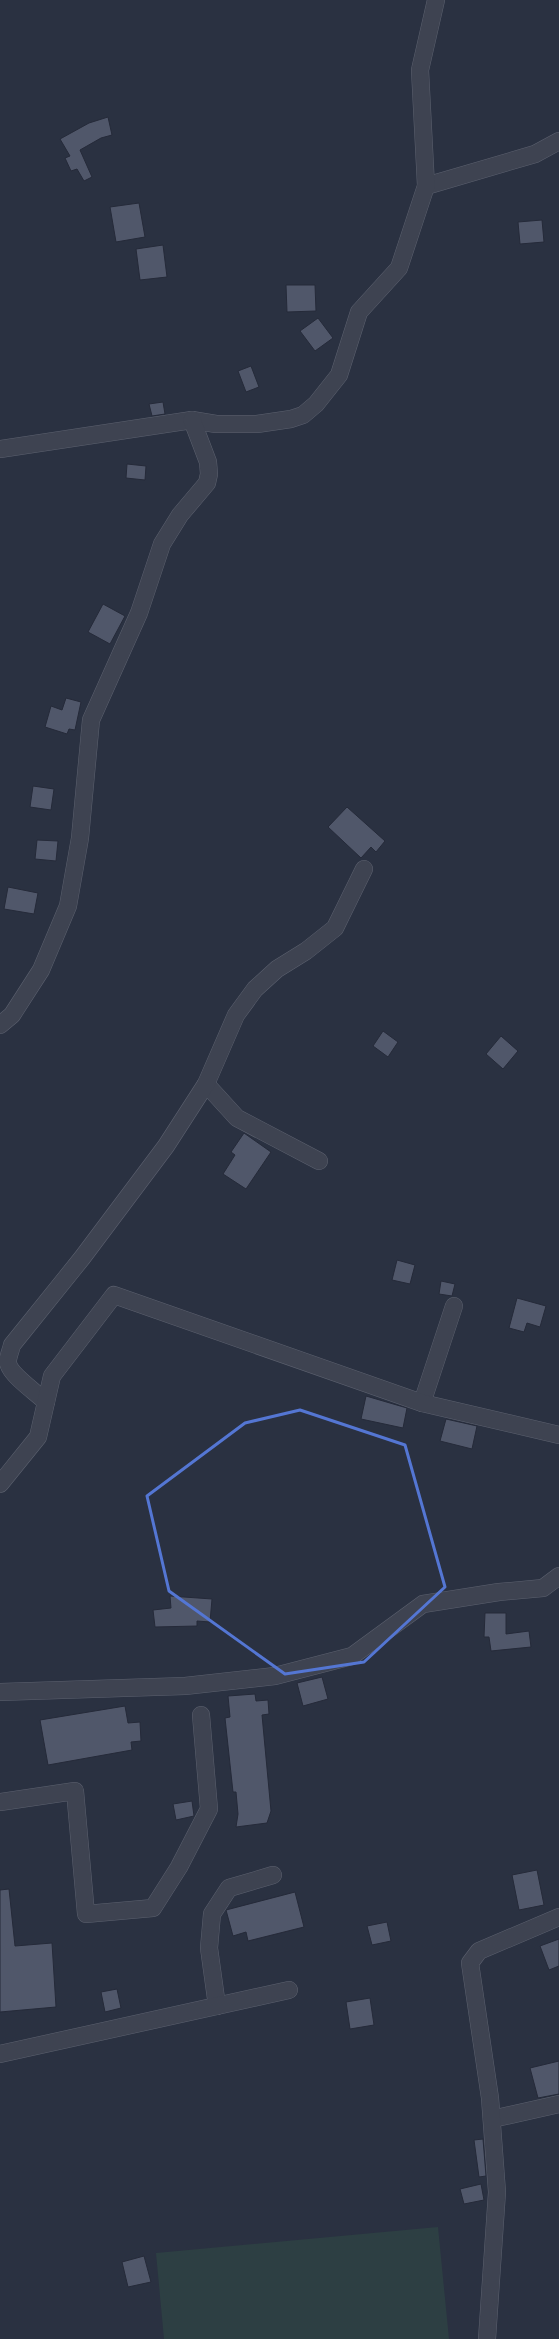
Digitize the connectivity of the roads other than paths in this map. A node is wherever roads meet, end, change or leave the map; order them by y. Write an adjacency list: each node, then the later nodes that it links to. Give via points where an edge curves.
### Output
1 (436, 0): 3 (street, via 420,70)
2 (559, 141): 3 (street, via 536,154)
3 (426, 186): 4 (street, via 399,268 359,312 339,375 316,404 303,415 270,422 216,424)
4 (192, 420): 5 (street); 7 (street, via 208,462 207,484 180,515 162,544 139,613 92,720 80,838 68,906 41,970 12,1015)
5 (0, 449)
6 (364, 869): 8 (street, via 335,928 306,951 277,969 255,989 236,1014)
7 (0, 1025)
8 (206, 1084): 9 (street, via 237,1118); 11 (street, via 166,1146 82,1258 12,1345 7,1361 12,1374)
9 (319, 1161)
10 (454, 1306): 12 (street)
11 (46, 1402): 12 (street, via 52,1376 114,1295); 14 (street, via 38,1437)
12 (422, 1403): 13 (street)
13 (559, 1435)
14 (0, 1484)
15 (559, 1576): 16 (street, via 543,1588 423,1604 352,1656 275,1676 185,1686)
16 (0, 1692)
17 (201, 1715): 18 (street, via 209,1809 179,1867 153,1908 86,1914 75,1791)
18 (0, 1802)
19 (273, 1875): 22 (street, via 229,1888 212,1914 209,1948)
20 (559, 1917): 25 (street, via 479,1950 470,1963)
21 (289, 1990): 22 (street)
22 (217, 2006): 23 (street)
23 (0, 2054)
24 (559, 2104): 25 (street)
25 (492, 2119): 26 (street, via 498,2192)
26 (487, 2339)

